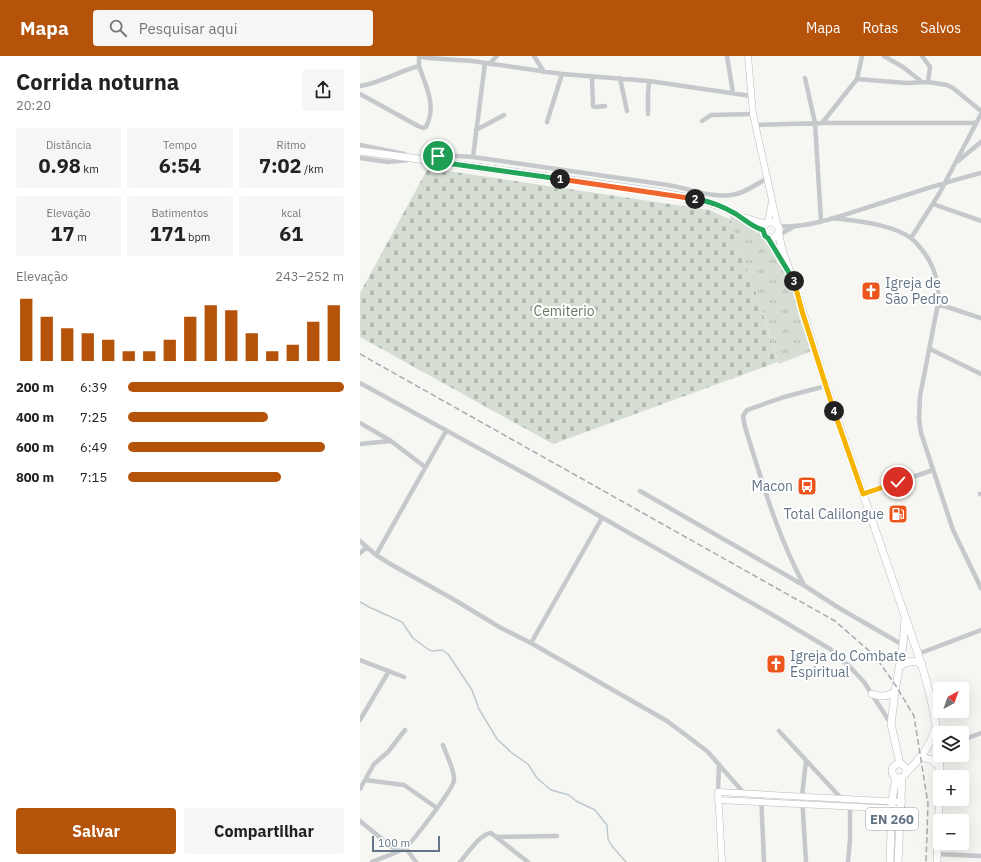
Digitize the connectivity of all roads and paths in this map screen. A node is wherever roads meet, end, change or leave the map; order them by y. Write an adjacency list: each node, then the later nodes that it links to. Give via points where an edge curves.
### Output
1 (419, 56): 10 (street); 12 (street)
2 (479, 56): 10 (street)
3 (497, 56): 11 (street)
4 (534, 56): 13 (street)
5 (727, 56): 22 (street)
6 (748, 56): 24 (street)
7 (862, 56): 18 (street)
8 (884, 56): 20 (street)
9 (922, 56): 20 (street, via 930,67)
10 (478, 62): 11 (street)
11 (487, 64): 13 (street); 37 (street)
12 (419, 66): 21 (street); 23 (street, via 431,104 426,127 418,126)
13 (544, 72): 14 (street)
14 (562, 74): 15 (street); 32 (street)
15 (592, 77): 16 (street); 25 (street, via 593,106)
16 (620, 78): 19 (street); 26 (street)
17 (805, 78): 33 (street)
18 (857, 79): 20 (street); 34 (street)
19 (650, 81): 22 (street); 28 (street)
20 (925, 82): 27 (street, via 953,88)
21 (360, 86)
22 (733, 93): 24 (street)
23 (360, 94)
24 (751, 96): 29 (street)
25 (605, 106)
26 (626, 111)
27 (981, 113): 35 (street)
28 (648, 114)
29 (753, 114): 31 (street, via 711,115); 36 (street)
30 (504, 115): 37 (street)
31 (702, 121)
32 (547, 122)
33 (815, 123): 34 (street); 36 (street); 52 (street)
34 (822, 123): 35 (street)
35 (976, 123): 45 (street)
36 (755, 125): 47 (street)
37 (476, 130): 41 (street)
38 (981, 142): 45 (street)
39 (360, 145): 43 (street)
40 (360, 151): 43 (main road)
41 (473, 157): 44 (street, via 442,154); 47 (street, via 673,186 716,195 730,196)
42 (360, 158): 43 (street, via 388,162)
43 (421, 159): 44 (main road)
44 (432, 161): 55 (main road, via 699,200 736,214 756,228)
45 (957, 162): 48 (street)
46 (981, 173): 48 (street)
47 (766, 179): 49 (street)
48 (946, 182): 50 (street); 51 (street)
49 (771, 202): 54 (street); 55 (street)
50 (932, 204): 53 (street); 59 (street)
51 (832, 218): 52 (street); 59 (street, via 877,224)
52 (821, 221): 56 (street)
53 (981, 221)
54 (778, 225): 55 (main road, via 772,222); 56 (street); 57 (main road)
55 (765, 226): 58 (main road, via 765,236)
56 (795, 226): 57 (street)
57 (778, 235): 58 (main road); 60 (main road)
58 (768, 238): 60 (main road)
59 (911, 238): 61 (street, via 931,264 938,286)
60 (791, 276): 66 (main road)
61 (938, 304): 62 (street); 63 (street)
62 (981, 318)
63 (930, 349): 64 (street); 72 (street, via 920,396 919,419)
64 (981, 374)
65 (360, 383): 68 (street)
66 (826, 386): 74 (main road); 80 (street, via 746,410 743,416 775,521 790,559)
67 (360, 423): 69 (street)
68 (446, 431): 71 (street); 75 (street)
69 (391, 441): 70 (street); 71 (street)
70 (360, 444)
71 (425, 467): 79 (street)
72 (933, 470): 74 (street); 81 (street, via 953,530)
73 (640, 491): 80 (street)
74 (863, 494): 82 (main road)
75 (602, 518): 84 (street); 93 (street, via 830,649 851,668)
76 (360, 541): 77 (street)
77 (367, 547): 78 (street); 79 (street)
78 (360, 554)
79 (376, 555): 84 (street)
80 (805, 586): 85 (street)
81 (981, 588)
82 (905, 616): 85 (main road); 86 (main road)
83 (981, 630): 86 (street)
84 (531, 643): 106 (street, via 662,718 692,738)
85 (903, 646): 89 (main road)
86 (918, 654): 88 (main road)
87 (360, 660): 90 (street)
88 (922, 664): 89 (main road, via 910,661); 96 (main road)
89 (899, 666): 92 (main road)
90 (389, 671): 91 (street); 94 (street)
91 (404, 677)
92 (895, 692): 93 (main road, via 885,696); 95 (main road)
93 (872, 694): 95 (street)
94 (360, 720)
95 (891, 724): 107 (main road)
96 (936, 726)
97 (405, 730): 111 (street, via 388,752 374,764)
98 (779, 731): 104 (street)
99 (981, 733): 101 (street)
100 (933, 736): 103 (main road)
101 (969, 737)
102 (443, 745): 125 (street, via 454,780)
103 (922, 757): 108 (main road, via 932,760); 110 (main road)
104 (806, 761): 116 (street); 117 (street)
105 (940, 762): 108 (main road)
106 (720, 764): 113 (street); 114 (street)
107 (900, 764): 110 (main road, via 905,767); 110 (main road, via 895,765 893,774)
108 (940, 767): 132 (main road)
109 (360, 775): 111 (street)
110 (901, 776): 120 (main road, EN 260); 123 (main road, EN 260)
111 (366, 779): 112 (street); 125 (street, via 404,785)
112 (360, 789)
113 (718, 792): 114 (street); 119 (street)
114 (743, 792): 115 (street)
115 (761, 793): 116 (street); 121 (street)
116 (802, 796): 117 (street); 122 (street)
117 (841, 798): 118 (street)
118 (850, 798): 120 (street); 124 (street)
119 (718, 800): 121 (street); 140 (street)
120 (892, 801): 123 (street); 126 (main road, EN 260)
121 (761, 803): 122 (street); 141 (street)
122 (803, 805): 124 (street); 142 (street)
123 (901, 806): 126 (street); 135 (main road, EN 260)
124 (850, 807): 126 (street); 143 (street)
125 (437, 808): 130 (street)
126 (892, 809): 134 (main road, EN 260)
127 (360, 821): 131 (street)
128 (558, 836): 129 (street)
129 (497, 837): 138 (street, via 491,833 486,834); 139 (street)
130 (405, 847): 131 (street); 137 (street)
131 (397, 851): 136 (street)
132 (937, 854): 133 (street); 144 (main road)
133 (981, 856)
134 (890, 858): 135 (main road)
135 (898, 858)
136 (372, 862)
137 (416, 862)
138 (460, 862)
139 (528, 862)
140 (722, 862)
141 (764, 862)
142 (806, 862)
143 (848, 862)
144 (936, 862)

